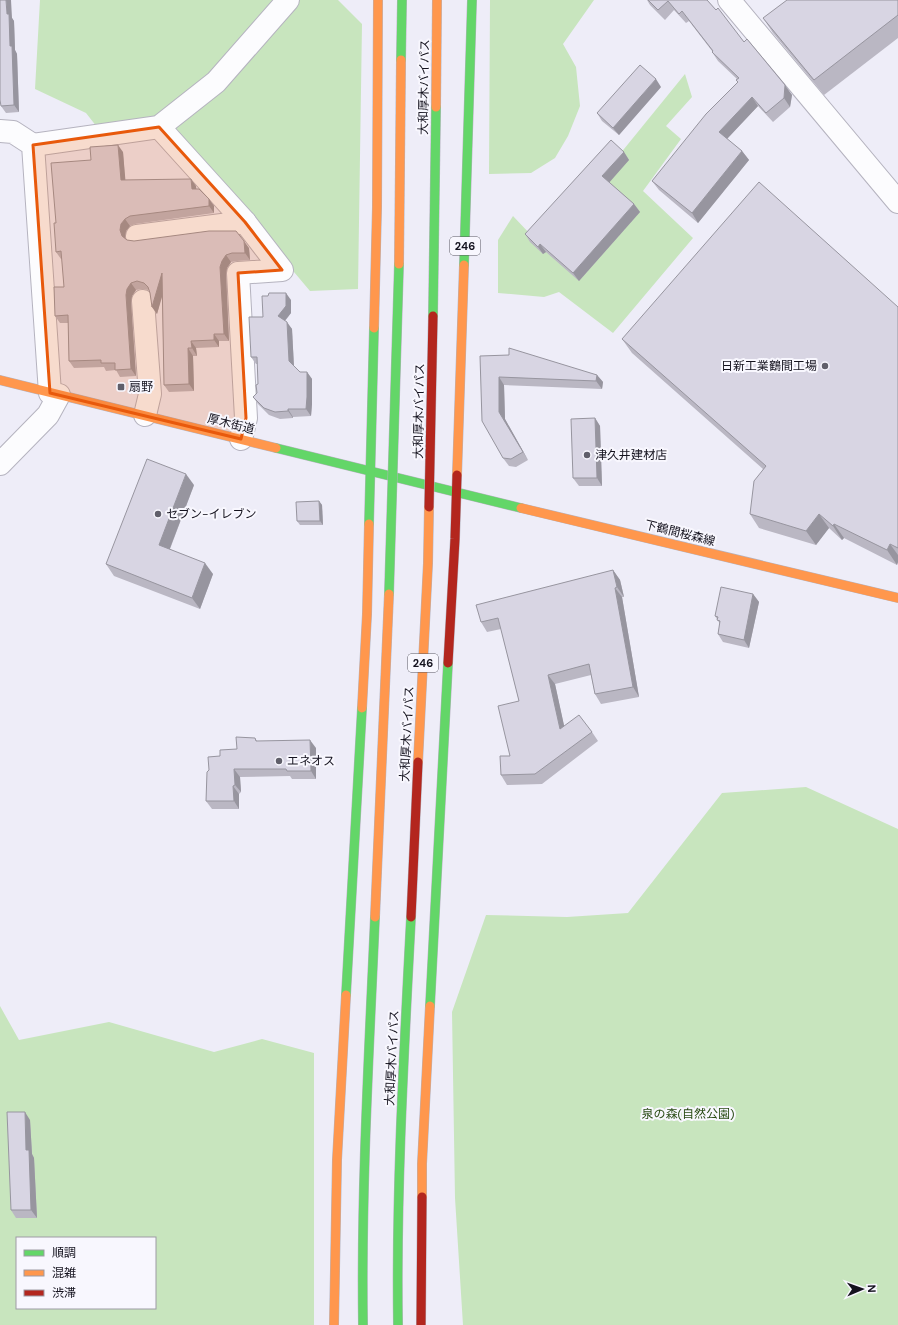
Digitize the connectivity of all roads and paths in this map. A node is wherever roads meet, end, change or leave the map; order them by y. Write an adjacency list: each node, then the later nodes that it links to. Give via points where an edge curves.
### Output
1 (288, 0): 7 (street, via 216,82)
2 (378, 0): 19 (main road, via 377,207)
3 (402, 0): 23 (main road, 大和厚木バイパス, bridge, via 400,208 391,555 364,1161)
4 (437, 0): 24 (main road, 大和厚木バイパス / 246, bridge, via 428,563 399,1154)
5 (472, 0): 20 (main road, 246)
6 (729, 0): 10 (street)
7 (159, 127): 9 (street); 11 (street)
8 (0, 131): 9 (street, via 13,132)
9 (33, 145): 15 (street)
10 (898, 202)
11 (245, 222): 12 (street); 17 (street, via 282,270 238,273 246,418)
12 (137, 236)
13 (143, 301): 16 (street, via 150,394)
14 (0, 380): 15 (main road, 厚木街道)
15 (54, 394): 16 (main road, 厚木街道); 18 (street, via 48,415)
16 (145, 415): 17 (main road, 厚木街道)
17 (241, 439): 19 (main road, 厚木街道)
18 (0, 464)
19 (370, 470): 20 (main road, 厚木街道); 22 (main road, via 366,637 336,1160)
20 (456, 492): 21 (main road, 下鶴間桜森線); 25 (main road, 246, via 422,1164)
21 (898, 598)
22 (334, 1325)
23 (363, 1325)
24 (398, 1325)
25 (421, 1325)

